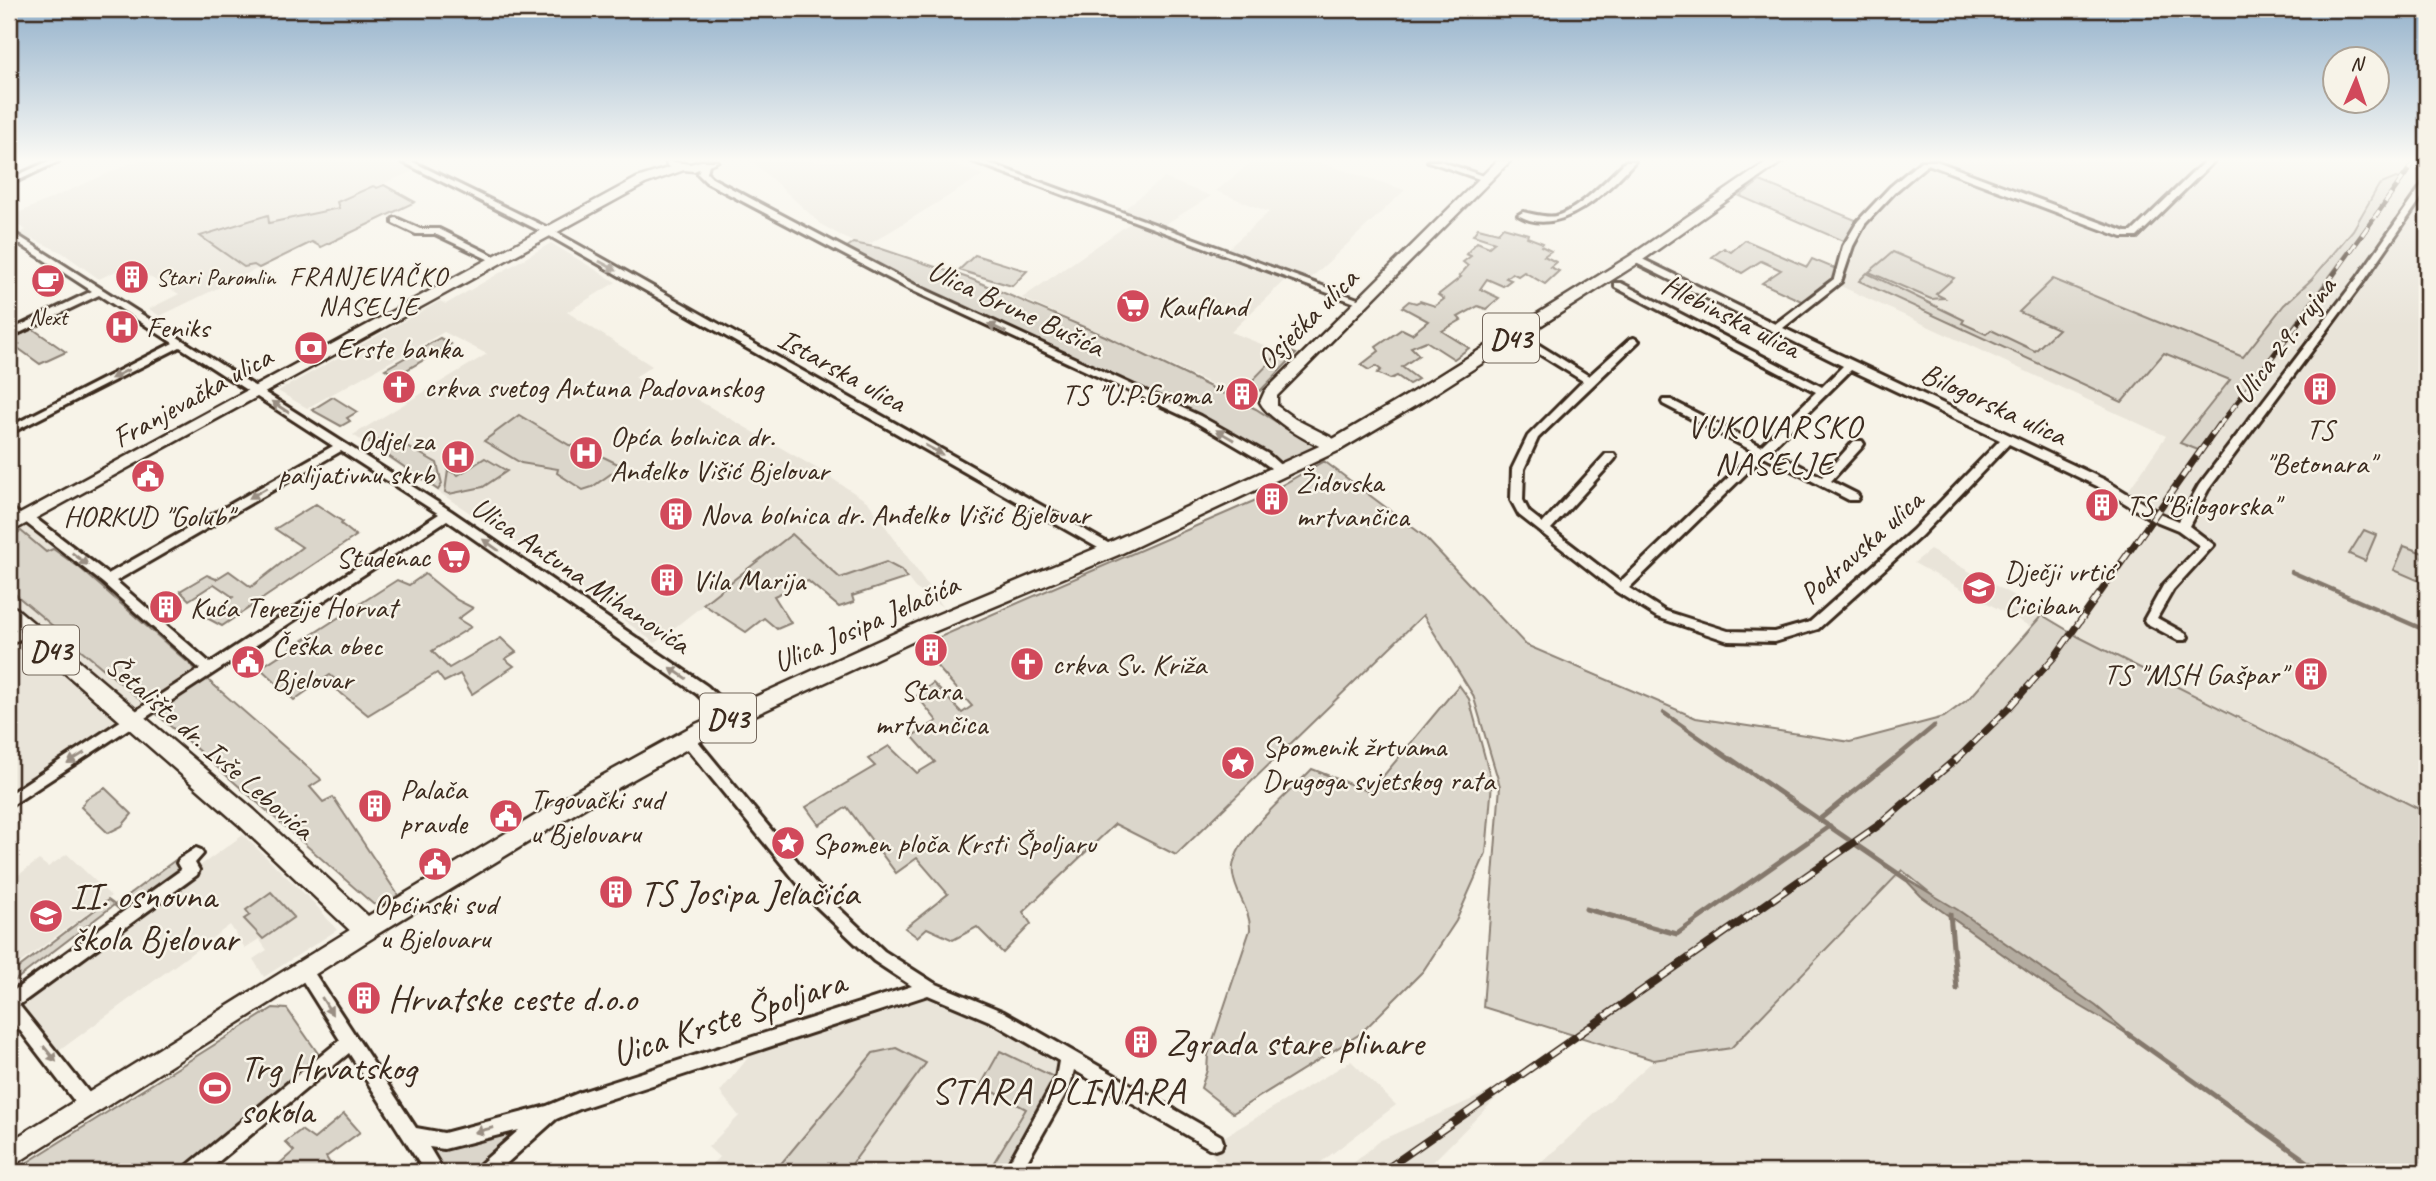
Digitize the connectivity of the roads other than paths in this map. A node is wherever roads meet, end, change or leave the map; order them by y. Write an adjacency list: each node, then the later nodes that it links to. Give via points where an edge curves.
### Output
1 (517, 216): 14 (street, Istarska ulica)
2 (578, 216): 14 (main road, Franjevačka ulica)
3 (776, 216): 40 (street, Ulica Brune Bušića, one-way to 3, via 1196,418 1001,330)
4 (1128, 216): 22 (street)
5 (1447, 216): 22 (main road, Osječka ulica)
6 (1529, 216): 7 (street)
7 (1561, 216)
8 (1698, 216): 19 (main road, D43)
9 (1868, 216): 23 (street, via 1848,246 1838,280)
10 (2074, 216): 11 (street, via 2125,235 2134,235)
11 (2153, 216)
12 (2405, 216): 45 (street, Ulica 29. rujna, via 2203,488)
13 (396, 221): 18 (street, via 419,232 436,231)
14 (549, 232): 18 (main road, Franjevačka ulica); 47 (street, Istarska ulica, one-way to 47)
15 (9, 233): 16 (street, Ulica Antuna Mihanovića)
16 (19, 240): 17 (street); 21 (street, Ulica Antuna Mihanovića)
17 (9, 245)
18 (497, 260): 31 (main road, Franjevačka ulica)
19 (1635, 260): 23 (street, Bilogorska ulica); 25 (main road, D43)
20 (1618, 285): 30 (street, Hlebinska ulica)
21 (100, 291): 24 (street); 27 (street, Ulica Antuna Mihanovića)
22 (1360, 302): 37 (main road, Osječka ulica, via 1281,380 1268,402 1290,423)
23 (1777, 328): 28 (street, Bilogorska ulica)
24 (9, 335)
25 (1516, 335): 29 (street); 37 (main road, D43)
26 (1633, 341): 29 (street, Podravska ulica)
27 (181, 343): 31 (street, Ulica Antuna Mihanovića); 33 (street, one-way to 33)
28 (1850, 365): 30 (street); 34 (street, Bilogorska ulica)
29 (1590, 380): 46 (street, Podravska ulica, via 1533,436 1518,469 1517,500 1525,514)
30 (1822, 391): 38 (street)
31 (257, 392): 36 (street, Ulica Antuna Mihanovića, one-way to 31); 44 (main road, Franjevačka ulica)
32 (1667, 402): 38 (street)
33 (9, 431)
34 (2008, 439): 45 (street, Bilogorska ulica); 49 (street, Podravska ulica, via 1917,533 1814,626 1775,637 1728,636 1661,614)
35 (1858, 444): 41 (street)
36 (339, 447): 43 (street, Ulica Antuna Mihanovića); 48 (street, one-way to 48)
37 (1330, 447): 40 (main road, D43)
38 (1765, 450): 41 (street); 49 (street)
39 (1610, 457): 46 (street)
40 (1289, 469): 47 (main road, Ulica Josipa Jelačića / D43)
41 (1824, 482): 42 (street)
42 (1853, 497)
43 (447, 514): 54 (street); 55 (street, Ulica Antuna Mihanovića, one-way to 43, via 702,690)
44 (16, 519): 48 (street, Šetalište dr. Ivše Lebovića, one-way to 48)
45 (2182, 527): 52 (street, Bilogorska ulica, via 2208,545 2168,587 2150,620)
46 (1544, 529): 49 (street, Podravska ulica)
47 (1111, 550): 55 (main road, Ulica Josipa Jelačića / D43, via 924,628)
48 (107, 580): 54 (street, Šetalište dr. Ivše Lebovića)
49 (1621, 589)
50 (9, 613): 51 (main road, Šetalište dr. Ivše Lebovića / D43)
51 (27, 630): 53 (street); 56 (main road, Šetalište dr. Ivše Lebovića / D43)
52 (2182, 637)
53 (9, 640)
54 (208, 669): 56 (street)
55 (730, 717): 57 (main road, Ulica Josipa Jelačića / D43)
56 (132, 719): 58 (street, one-way to 58); 60 (main road, Šetalište dr. Ivše Lebovića / D43, via 256,825)
57 (687, 738): 60 (main road, Ulica Josipa Jelačića / D43); 62 (street, via 821,901 879,957)
58 (9, 801)
59 (196, 854): 63 (street, via 184,863 192,870)
60 (366, 930): 61 (main road)
61 (304, 970): 64 (street, one-way to 64); 66 (main road)
62 (928, 988): 65 (street, via 998,1017); 67 (street, Uica Krste Špoljara)
63 (9, 1003): 66 (street, one-way to 66)
64 (350, 1042): 68 (street); 71 (street)
65 (1068, 1058): 69 (street); 74 (street, via 1064,1080)
66 (89, 1105): 70 (main road)
67 (550, 1113): 68 (street, Uica Krste Špoljara, one-way to 68, via 444,1141); 73 (street, Uica Krste Špoljara)
68 (412, 1136): 72 (street)
69 (1215, 1142)
70 (9, 1156)
71 (193, 1172)
72 (435, 1172)
73 (485, 1172)
74 (1012, 1172)

